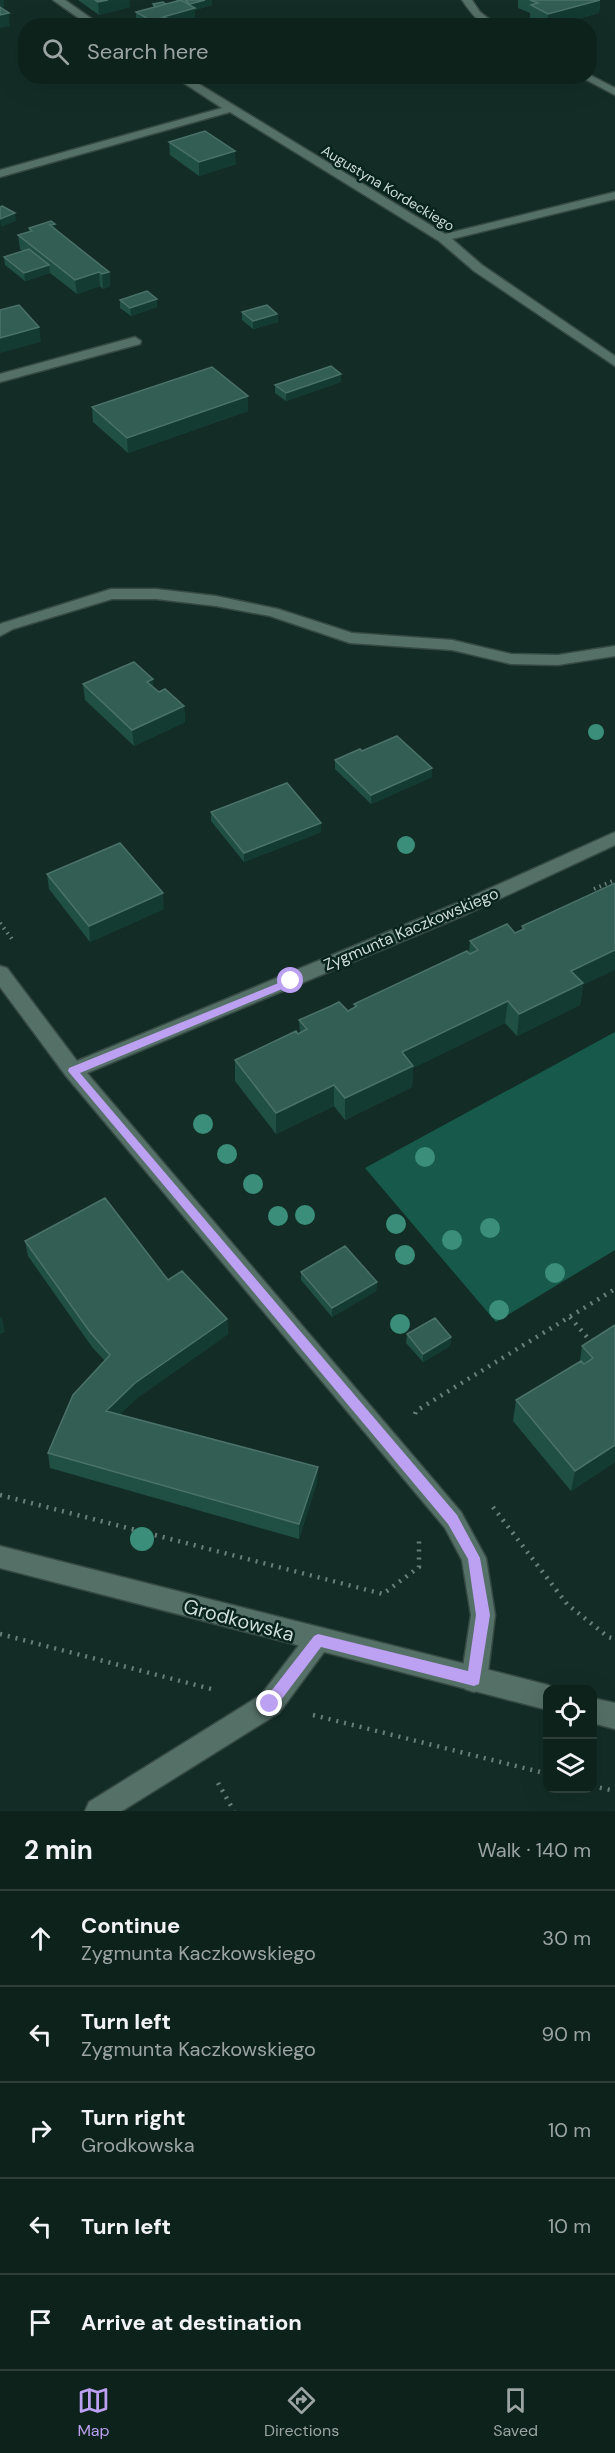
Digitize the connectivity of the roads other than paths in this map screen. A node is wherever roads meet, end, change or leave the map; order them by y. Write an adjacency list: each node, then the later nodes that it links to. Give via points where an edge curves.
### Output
1 (58, 0): 3 (street)
2 (467, 0): 4 (street)
3 (85, 18)
4 (483, 18)
5 (597, 83): 7 (street)
6 (190, 84): 8 (street, Augustyna Kordeckiego)
7 (615, 92)
8 (229, 109): 9 (street); 11 (street, Augustyna Kordeckiego)
9 (0, 174)
10 (615, 195): 11 (street)
11 (443, 238): 13 (street, Augustyna Kordeckiego, via 478,268)
12 (135, 341): 14 (street)
13 (615, 362)
14 (0, 378)
15 (0, 632): 16 (street, via 8,626 111,594 156,594 273,612 350,638 452,645 511,659 558,660)
16 (615, 651)
17 (615, 838): 19 (street, Zygmunta Kaczkowskiego, via 461,909)
18 (0, 973): 19 (street)
19 (73, 1071): 22 (street, via 453,1520 474,1558 483,1615)
20 (0, 1557): 21 (street, Grodkowska)
21 (318, 1640): 22 (street, Grodkowska); 26 (street, via 270,1704)
22 (474, 1680): 23 (street, Grodkowska)
23 (543, 1697)
24 (597, 1711): 25 (street)
25 (615, 1716)
26 (98, 1811)

